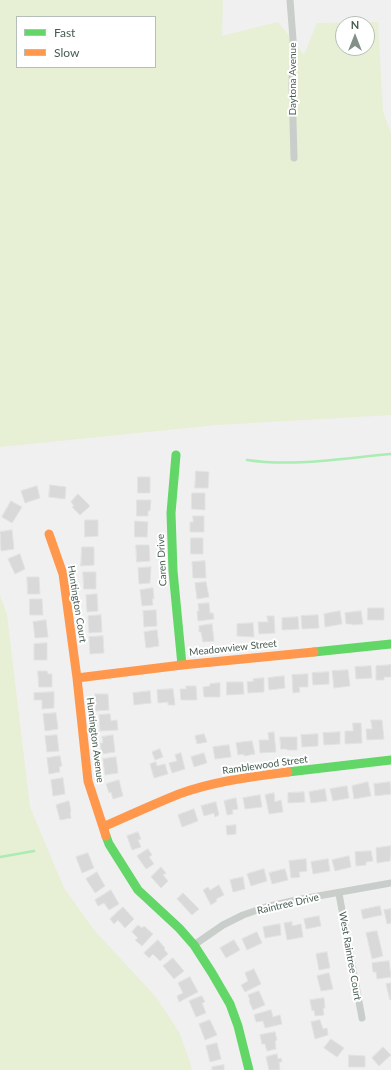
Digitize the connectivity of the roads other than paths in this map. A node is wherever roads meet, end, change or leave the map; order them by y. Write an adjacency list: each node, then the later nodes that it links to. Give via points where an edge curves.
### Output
1 (290, 0): 2 (street, Daytona Avenue, via 293,39)
2 (294, 158)
3 (176, 455): 6 (street, Caren Drive, via 172,513 173,571)
4 (49, 534): 7 (street, Huntington Court, via 63,574)
5 (391, 644): 6 (street, Meadowview Street)
6 (182, 665): 7 (street, Meadowview Street)
7 (77, 678): 9 (street, Huntington Avenue, via 88,781)
8 (391, 760): 9 (street, Ramblewood Street, via 217,783 180,794)
9 (103, 827): 12 (street, Huntington Avenue, via 109,844 138,890)
10 (391, 884): 11 (street, Raintree Drive)
11 (339, 894): 12 (street, Raintree Drive, via 296,900 243,915); 13 (street, West Raintree Court)
12 (194, 945): 14 (street, Huntington Avenue, via 230,1004)
13 (362, 1018)
14 (249, 1070)

